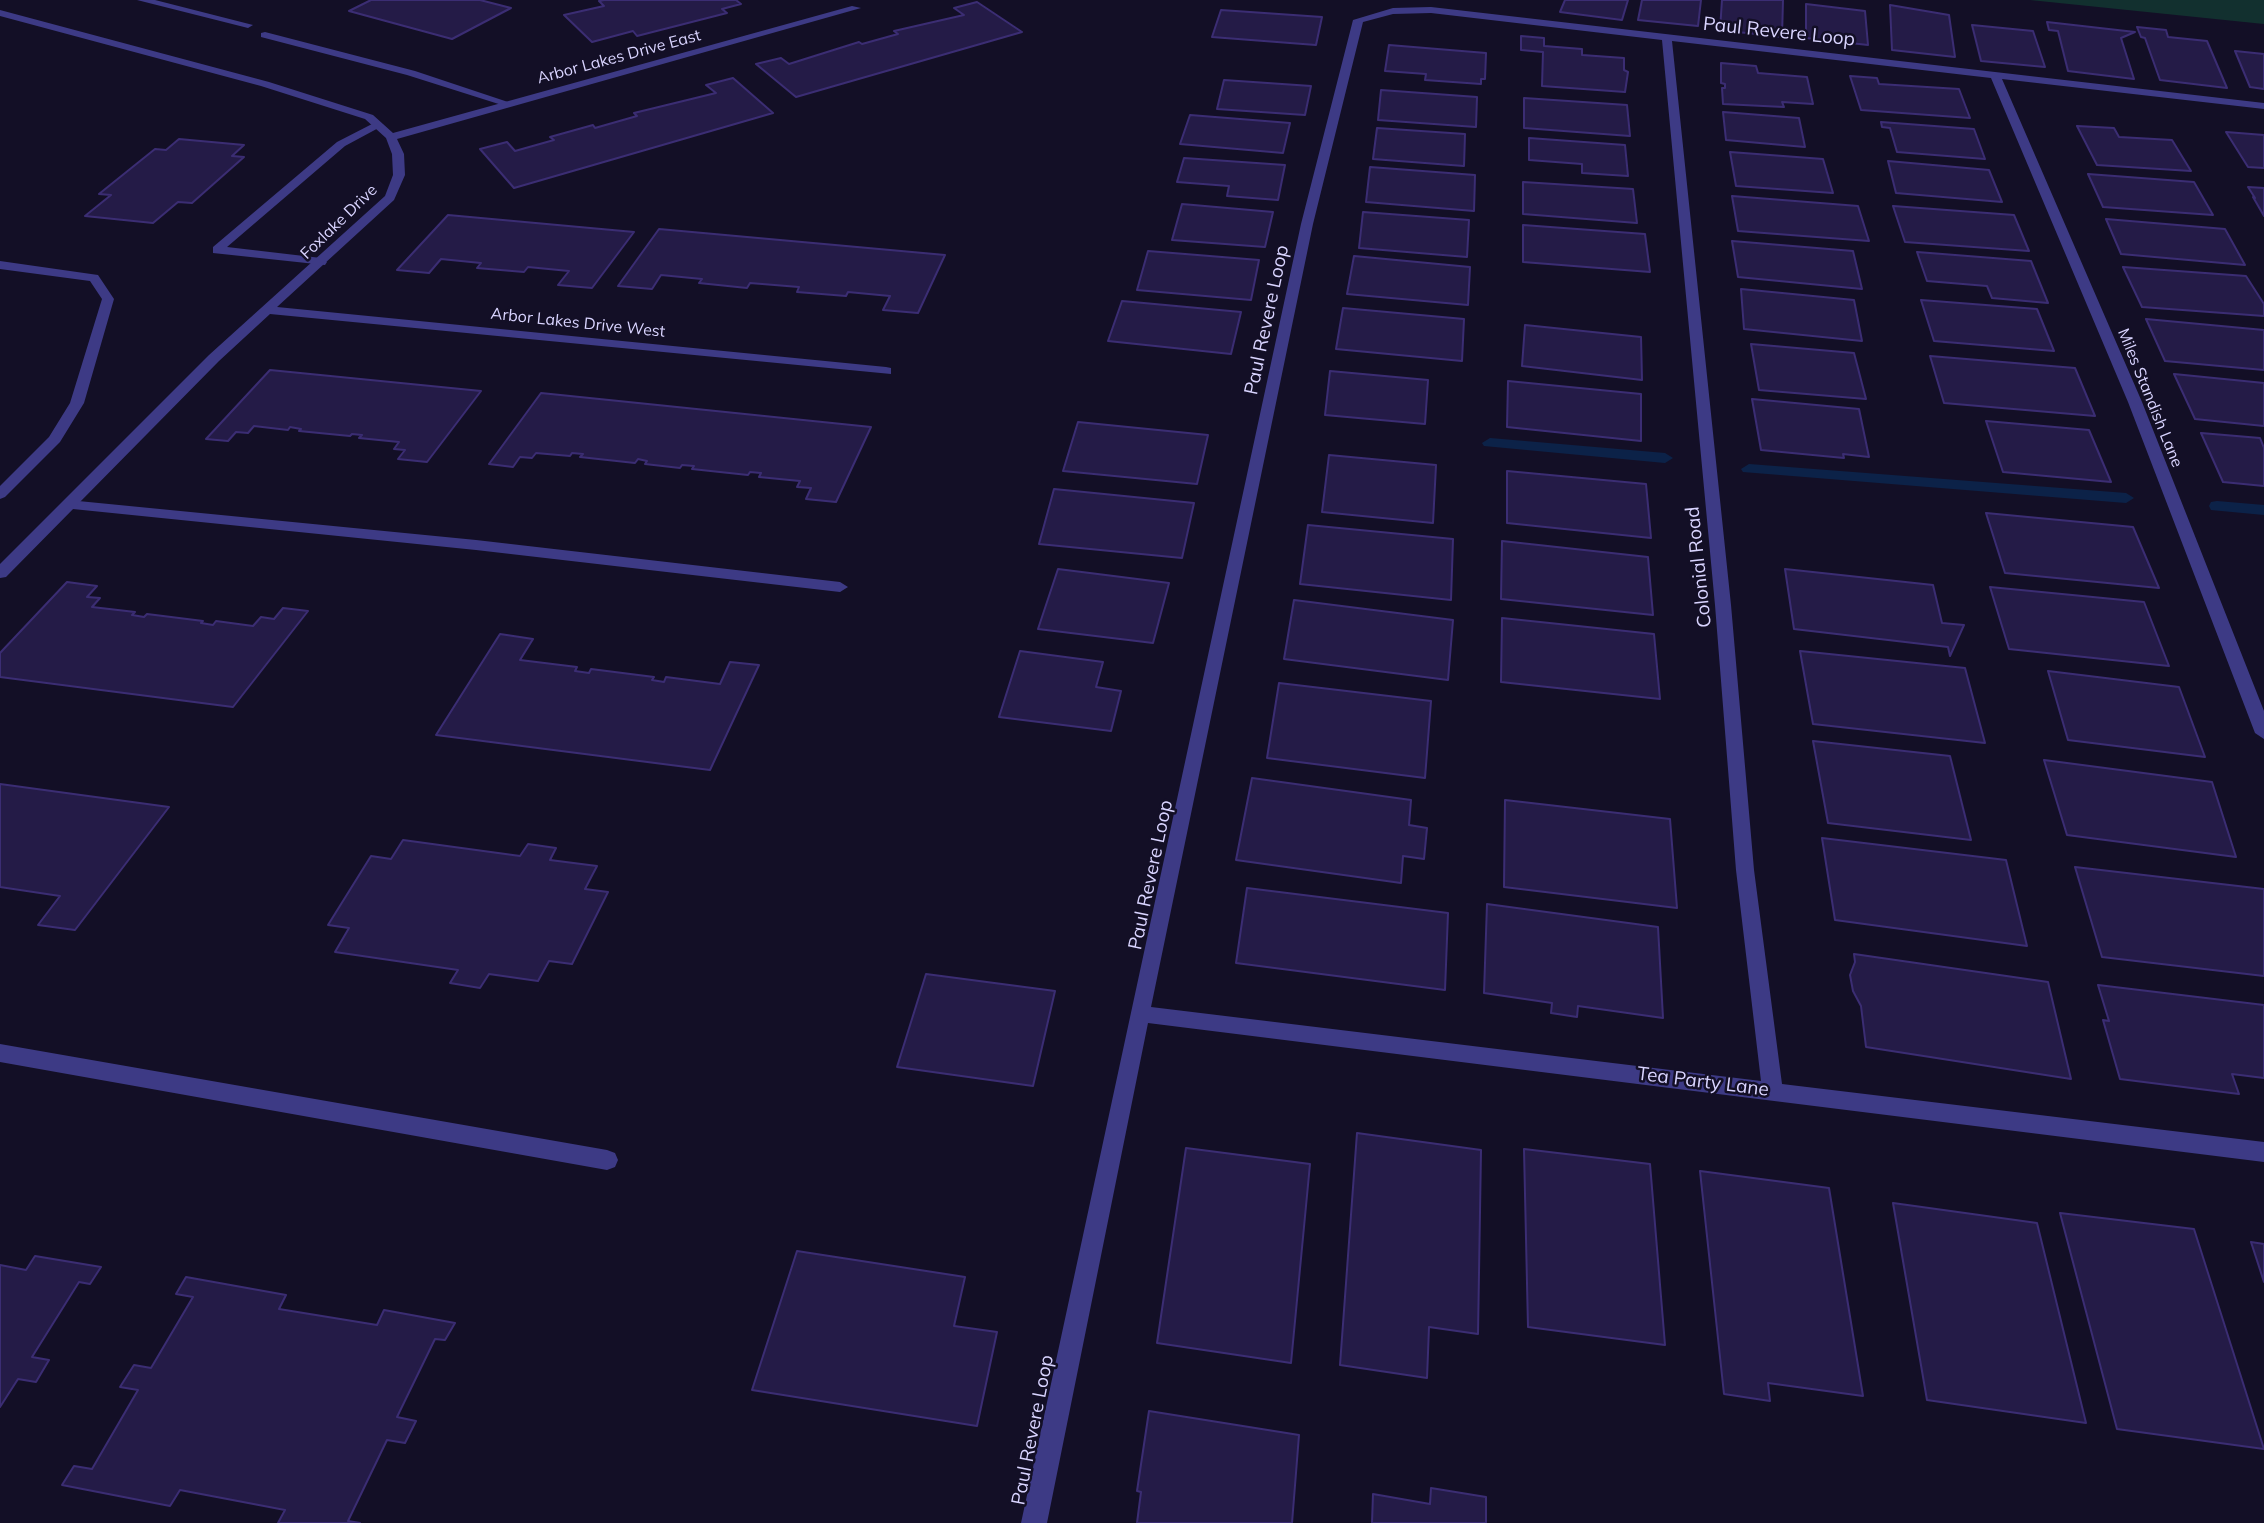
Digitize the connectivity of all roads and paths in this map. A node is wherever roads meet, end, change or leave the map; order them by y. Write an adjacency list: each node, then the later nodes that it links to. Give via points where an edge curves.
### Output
1 (142, 0): 4 (street)
2 (856, 8): 8 (street, Arbor Lakes Drive East)
3 (0, 13): 10 (street, via 334,104)
4 (248, 26)
5 (265, 35): 8 (street)
6 (1667, 39): 7 (street, Paul Revere Loop); 21 (street, Paul Revere Loop, via 1431,10 1393,11 1359,20 1307,224); 23 (street, Colonial Road, via 1745,870)
7 (1997, 78): 9 (street, Paul Revere Loop); 20 (street, Miles Standish Lane, via 2135,402)
8 (509, 104): 11 (street, Arbor Lakes Drive East)
9 (2264, 106)
10 (378, 125): 11 (street); 12 (street, via 341,144 217,250)
11 (391, 137): 12 (street, Foxlake Drive, via 399,175 390,197)
12 (321, 262): 14 (street, Foxlake Drive)
13 (0, 265): 16 (street, via 94,278 108,299 77,403 55,439)
14 (267, 310): 15 (street, Arbor Lakes Drive West); 17 (street, Foxlake Drive)
15 (886, 371)
16 (0, 494)
17 (68, 505): 18 (street, Foxlake Drive); 19 (street)
18 (0, 573)
19 (840, 587)
20 (2264, 733)
21 (1141, 1014): 23 (street, Tea Party Lane); 26 (street, Paul Revere Loop)
22 (0, 1053): 25 (street)
23 (1773, 1091): 24 (street, Tea Party Lane)
24 (2264, 1152)
25 (607, 1160)
26 (1034, 1523)

